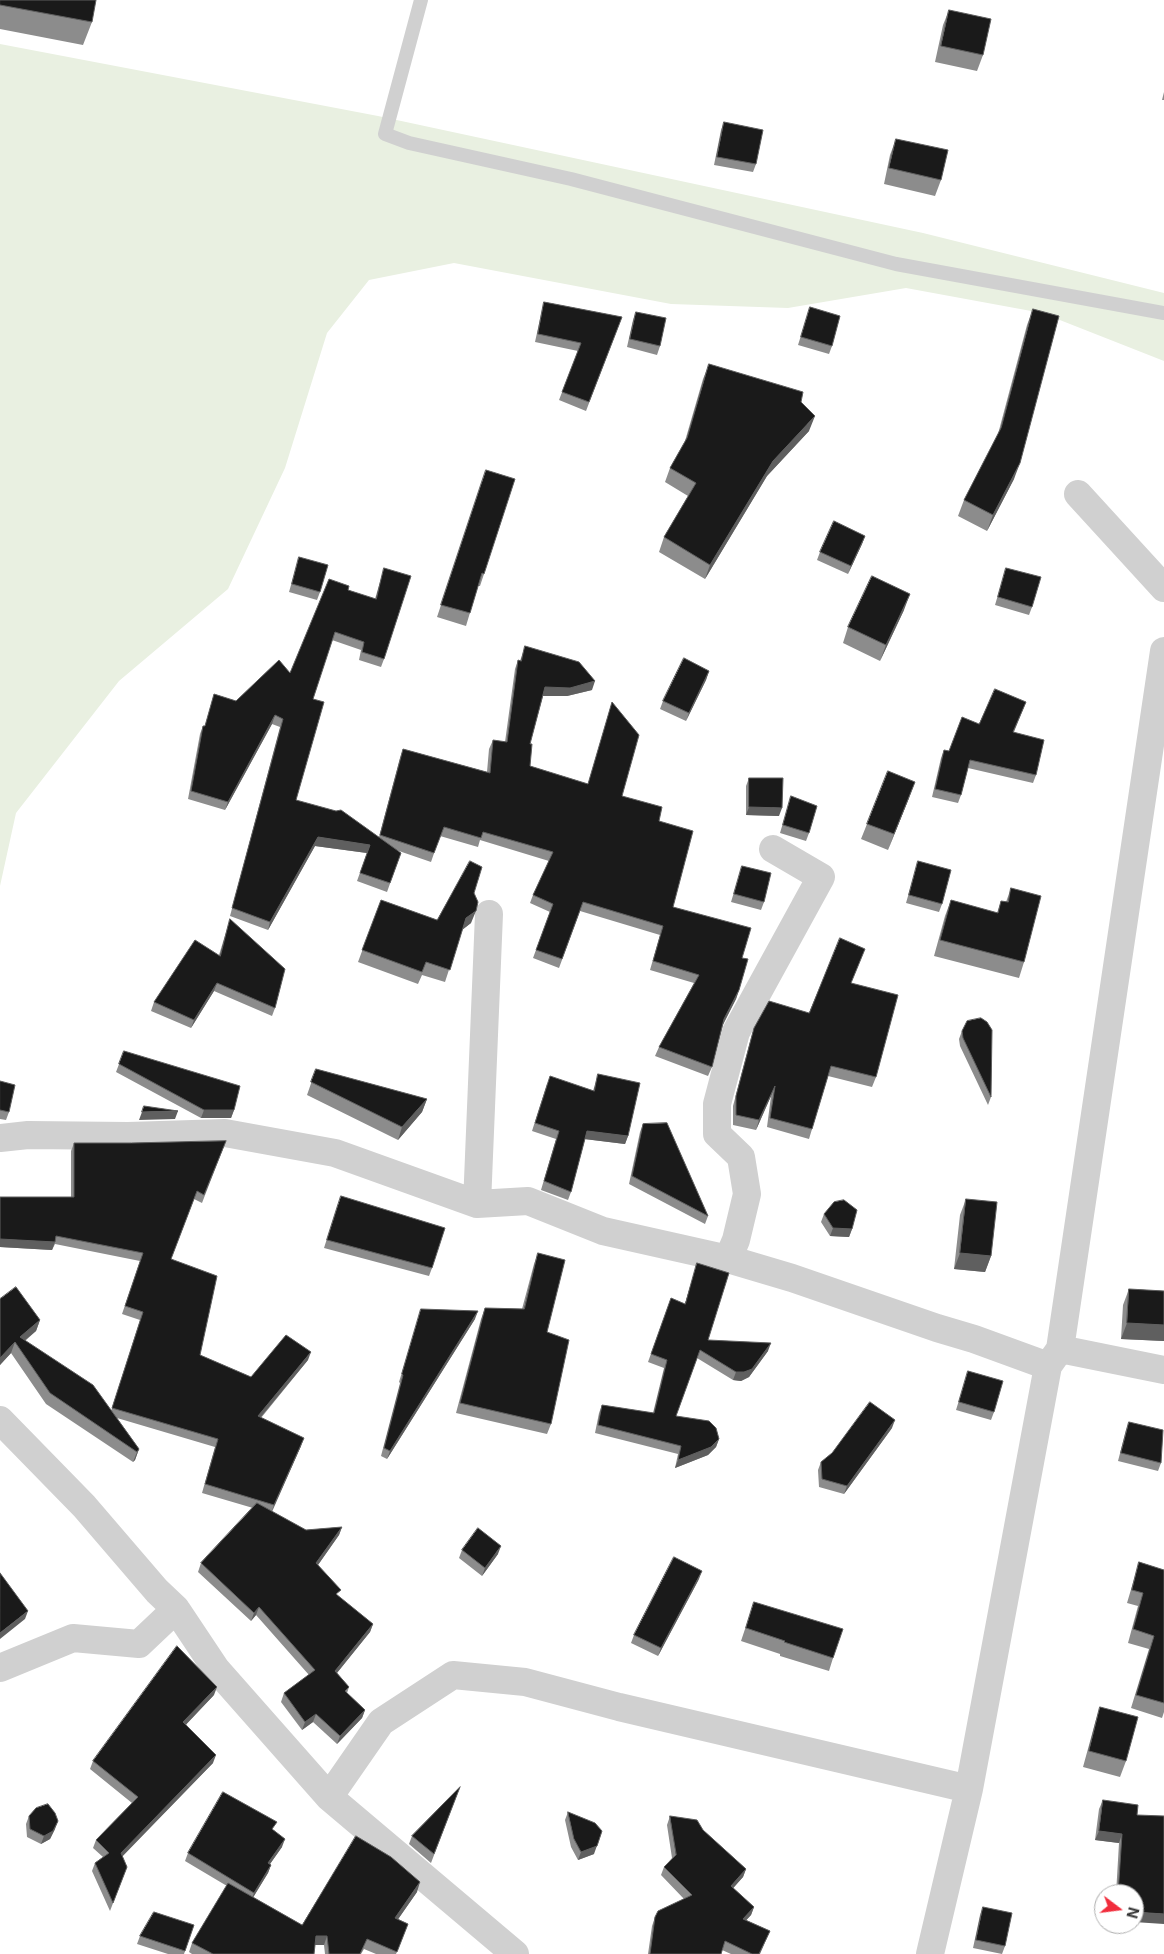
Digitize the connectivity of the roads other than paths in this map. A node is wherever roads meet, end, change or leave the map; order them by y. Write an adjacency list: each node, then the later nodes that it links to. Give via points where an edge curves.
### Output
1 (421, 0): 2 (lane, via 385,134 410,143 571,179 896,264)
2 (1164, 313)
3 (1078, 494): 4 (street)
4 (1164, 588)
5 (1164, 651): 11 (street)
6 (773, 849): 10 (street, via 821,877 736,1032 717,1104 717,1134 742,1157 747,1194)
7 (489, 914): 9 (street)
8 (0, 1138): 9 (street, via 225,1133 335,1154)
9 (478, 1204): 10 (street, via 528,1201 602,1231)
10 (728, 1259): 11 (street, via 881,1308)
11 (1054, 1357): 12 (street); 16 (street)
12 (1164, 1370)
13 (0, 1420): 14 (street, via 84,1506)
14 (176, 1609): 15 (street, via 140,1644 73,1638); 17 (street, via 216,1669)
15 (0, 1668)
16 (969, 1789): 17 (street, via 525,1682 453,1675 381,1722); 19 (street)
17 (329, 1797): 18 (street)
18 (515, 1954)
19 (930, 1954)

